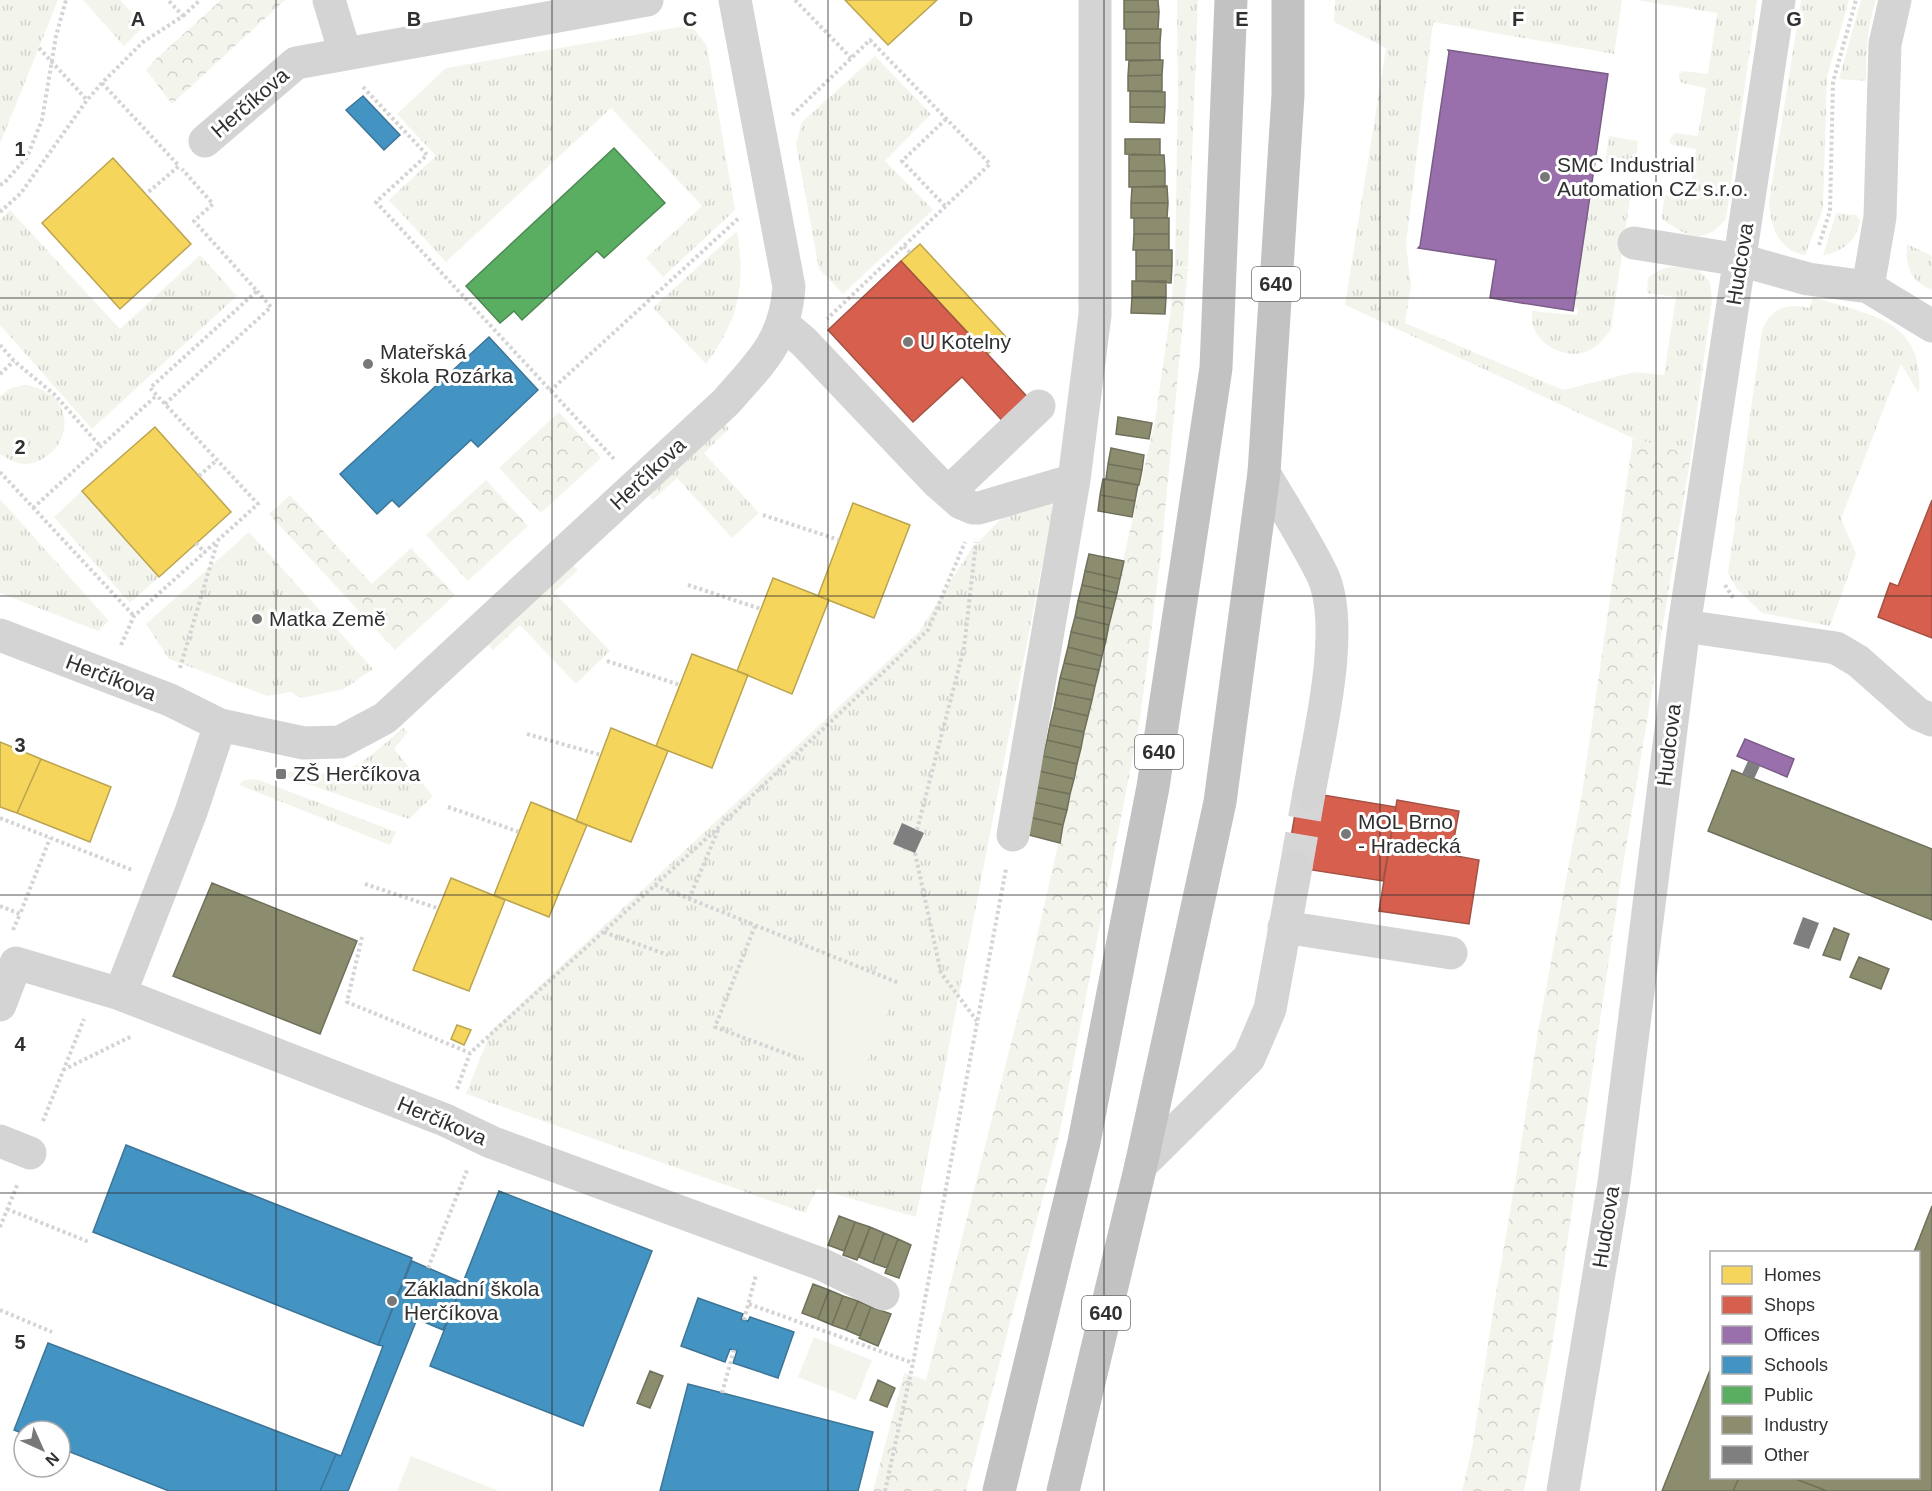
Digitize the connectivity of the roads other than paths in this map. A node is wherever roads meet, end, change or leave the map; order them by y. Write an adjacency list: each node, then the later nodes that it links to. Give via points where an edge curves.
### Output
1 (329, 0): 10 (street)
2 (647, 0): 10 (street, Herčíkova)
3 (735, 0): 17 (street, Herčíkova, via 789,287 787,308)
4 (1095, 0): 20 (street, via 1095,315)
5 (1231, 0): 35 (highway, 640, via 1216,368 1153,788 1084,1142)
6 (1288, 0): 11 (highway, 640)
7 (1310, 0): 11 (highway)
8 (1779, 0): 14 (street, Hudcova)
9 (1895, 0): 15 (street, via 1885,44 1880,217)
10 (340, 54): 12 (street, Herčíkova, via 296,63)
11 (1288, 95): 19 (highway, 640)
12 (205, 141)
13 (1634, 243): 14 (street)
14 (1740, 260): 15 (street, via 1808,279); 22 (street, Hudcova)
15 (1868, 287): 16 (street)
16 (1932, 326)
17 (794, 333): 21 (street); 25 (street, Herčíkova, via 770,352 726,402 385,718 340,742 304,743)
18 (1039, 406): 21 (street)
19 (1264, 473): 26 (street, via 1323,578 1331,613 1331,666); 33 (highway, 640, via 1220,802)
20 (1074, 480): 21 (street, via 979,508 961,503); 27 (street)
21 (949, 492)
22 (1684, 626): 24 (street, via 1836,648 1858,661 1918,714); 37 (street, Hudcova, via 1614,1183)
23 (0, 635): 25 (street, Herčíkova, via 170,700)
24 (1932, 720)
25 (220, 725): 31 (street, via 163,883)
26 (1309, 793)
27 (1012, 836)
28 (1296, 867): 29 (street)
29 (1284, 927): 30 (street); 33 (street, via 1270,1009 1249,1058)
30 (1451, 952)
31 (108, 991): 32 (street, Herčíkova, via 16,963); 34 (street, Herčíkova, via 445,1120 480,1137 765,1242)
32 (0, 1005)
33 (1141, 1165): 36 (highway, 640)
34 (883, 1294)
35 (999, 1491)
36 (1064, 1491)
37 (1563, 1491)

